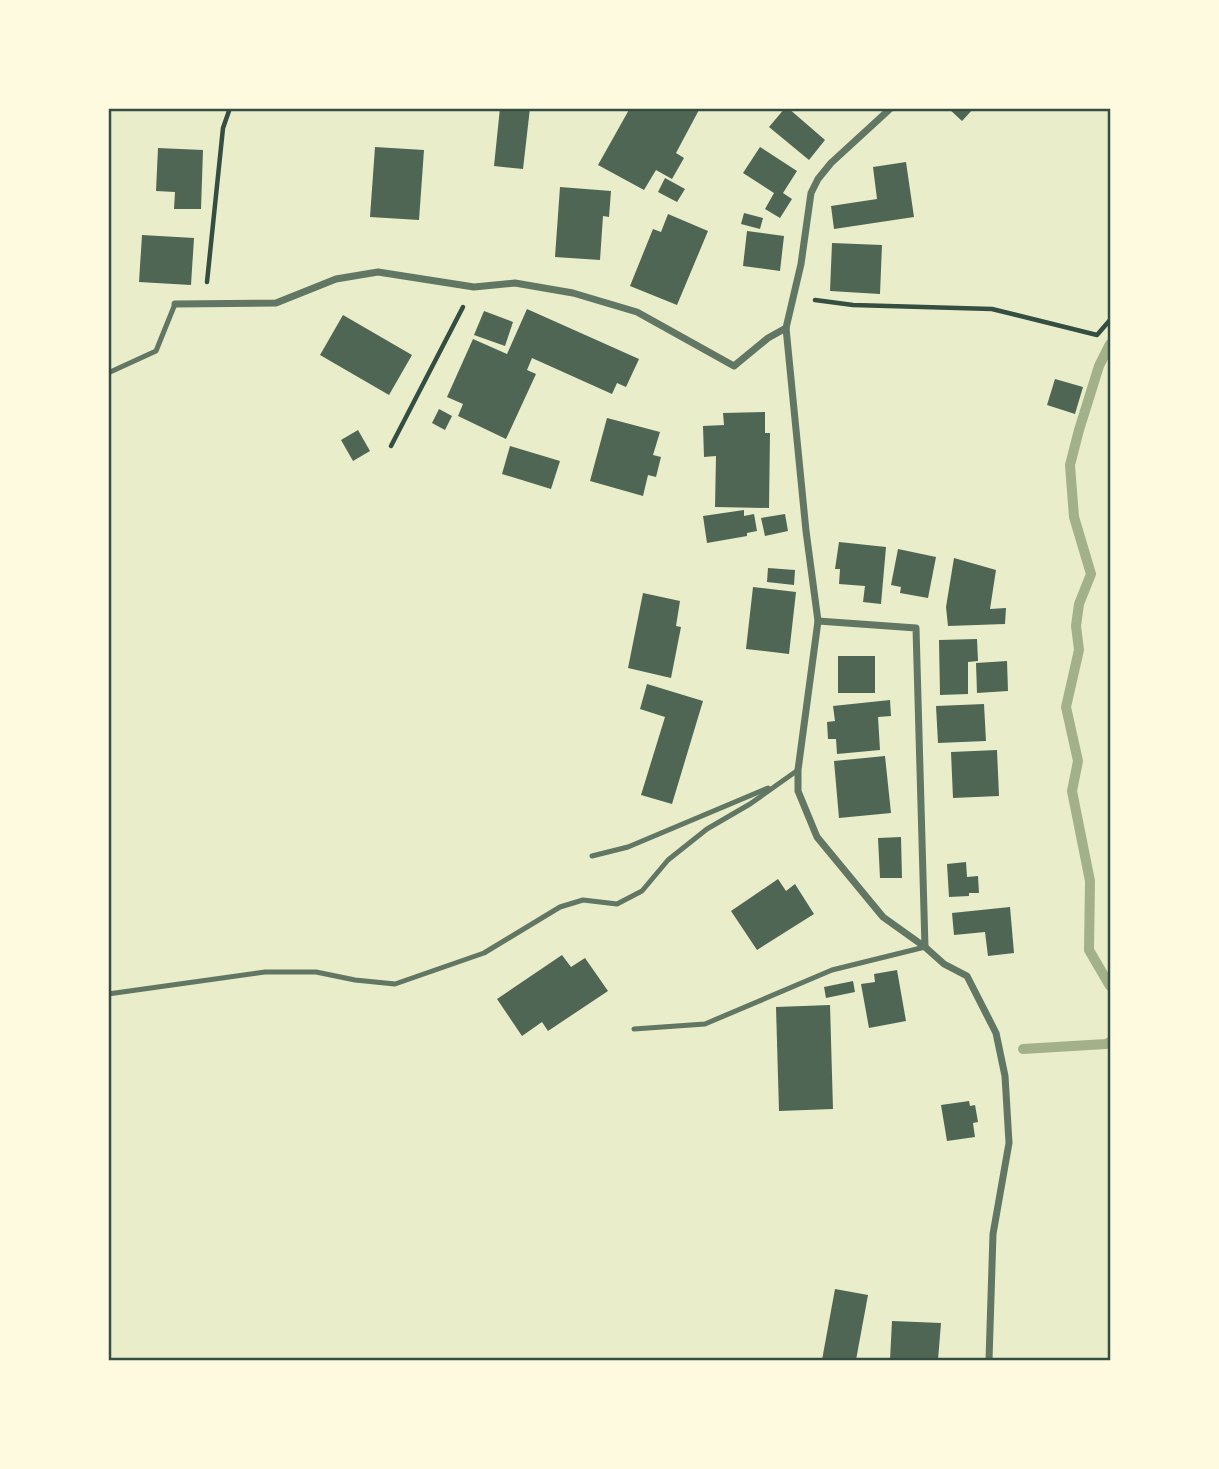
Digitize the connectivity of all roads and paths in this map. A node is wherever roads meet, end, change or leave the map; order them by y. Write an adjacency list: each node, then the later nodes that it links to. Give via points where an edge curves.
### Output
1 (230, 108): 5 (path, via 223,128)
2 (891, 108): 3 (street, via 818,179 811,193)
3 (793, 297): 7 (path, via 853,306 992,309 1097,335); 8 (street)
4 (175, 304): 5 (street); 9 (lane, via 156,351)
5 (205, 304): 8 (street, via 276,303 336,279 378,272 474,287 515,283 573,293 637,312 734,366)
6 (456, 320): 10 (path)
7 (1111, 320)
8 (786, 328): 11 (street)
9 (108, 373)
10 (391, 446)
11 (818, 621): 12 (street); 15 (street, via 916,628)
12 (798, 770): 13 (lane); 15 (street, via 798,791 817,836 883,917)
13 (777, 784): 14 (lane, via 628,847); 16 (lane, via 707,829 668,860 642,891 617,904 583,900 560,907 484,953 395,984 316,972 265,972)
14 (592, 856)
15 (925, 947): 17 (lane, via 832,970 705,1024); 18 (street, via 967,976 996,1033 1004,1076 1009,1143 993,1234)
16 (108, 994)
17 (634, 1029)
18 (989, 1360)

